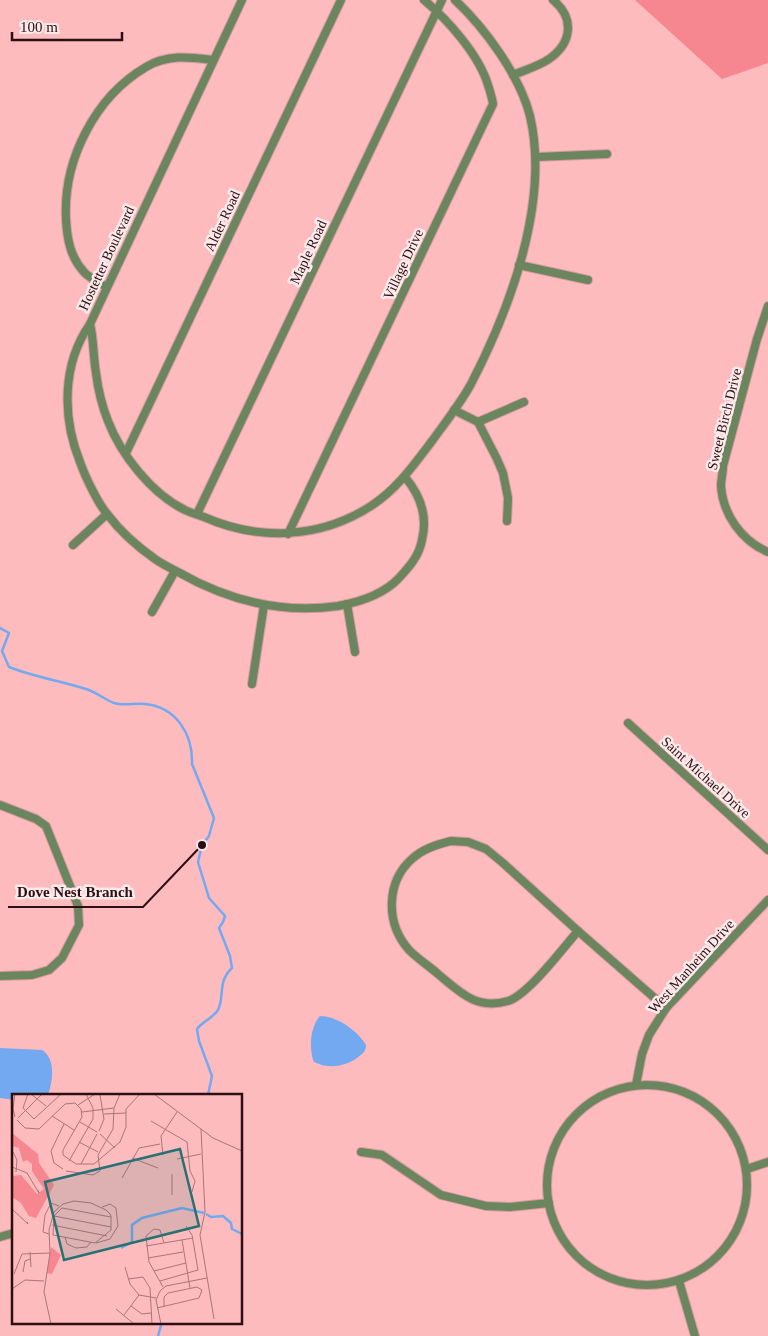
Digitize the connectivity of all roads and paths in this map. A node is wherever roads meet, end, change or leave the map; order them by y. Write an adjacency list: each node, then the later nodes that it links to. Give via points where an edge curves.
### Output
1 (242, 0): 8 (street, Hostetter Boulevard)
2 (341, 0): 20 (street, Alder Road)
3 (424, 0): 7 (street, Village Drive)
4 (442, 0): 7 (street, Maple Road)
5 (456, 0): 9 (street, Hostetter Boulevard, via 488,36)
6 (554, 0): 9 (street, via 565,12 569,24 560,48 549,60)
7 (437, 10): 23 (street, Maple Road); 25 (street, Village Drive, via 477,61 493,104)
8 (213, 60): 14 (street, Hostetter Boulevard); 14 (street, via 181,56 147,66 114,93 82,140 65,203 68,246 84,272)
9 (513, 75): 11 (street, Hostetter Boulevard, via 530,114)
10 (607, 154): 11 (street)
11 (536, 157): 12 (street, Hostetter Boulevard, via 528,230)
12 (519, 265): 13 (street); 18 (street, Hostetter Boulevard, via 495,336)
13 (588, 280)
14 (106, 287): 16 (street, Hostetter Boulevard)
15 (768, 306): 27 (street, Sweet Birch Drive, via 756,339 723,466 721,486 724,503 733,522 746,538)
16 (90, 324): 20 (street, Hostetter Boulevard, via 104,407 116,438); 22 (street, via 74,354 67,410 76,454)
17 (524, 402): 19 (street)
18 (454, 410): 19 (street); 21 (street, Hostetter Boulevard)
19 (478, 422): 24 (street, via 503,473 508,498)
20 (126, 453): 23 (street, Hostetter Boulevard, via 153,486 178,505)
21 (405, 478): 25 (street, Hostetter Boulevard, via 372,506 345,520 323,528); 29 (street, via 420,499 424,516 419,553 392,586 369,598)
22 (107, 514): 26 (street); 28 (street, via 143,550)
23 (197, 514): 25 (street, Hostetter Boulevard, via 224,526 249,532)
24 (507, 521)
25 (288, 534)
26 (72, 545)
27 (768, 552)
28 (176, 571): 30 (street, via 218,592); 31 (street)
29 (347, 604): 30 (street, via 290,608); 32 (street)
30 (264, 605): 33 (street)
31 (152, 612)
32 (355, 652)
33 (252, 684)
34 (628, 723): 36 (street, Saint Michael Drive)
35 (0, 805): 39 (street, via 46,826 78,906 79,925 62,958 49,970 32,975)
36 (768, 850)
37 (768, 900): 40 (street, West Manheim Drive)
38 (578, 931): 38 (street, via 504,863 486,849 468,842 451,841 436,845 414,857 395,884 391,900 396,925 409,949 464,996 479,1003 510,1000 525,990); 40 (street)
39 (0, 976)
40 (666, 1008): 41 (street, West Manheim Drive, via 649,1035)
41 (636, 1085): 44 (street, via 674,1088 708,1105 734,1133); 45 (street, via 618,1089 594,1101 573,1118 554,1149 549,1167)
42 (361, 1152): 45 (street, via 382,1155 441,1195 486,1206)
43 (768, 1162): 44 (street)
44 (747, 1168): 46 (street, via 745,1209 728,1246 698,1273)
45 (548, 1203): 46 (street, via 565,1243 596,1272 628,1284 654,1286)
46 (680, 1281): 47 (street)
47 (695, 1336)

